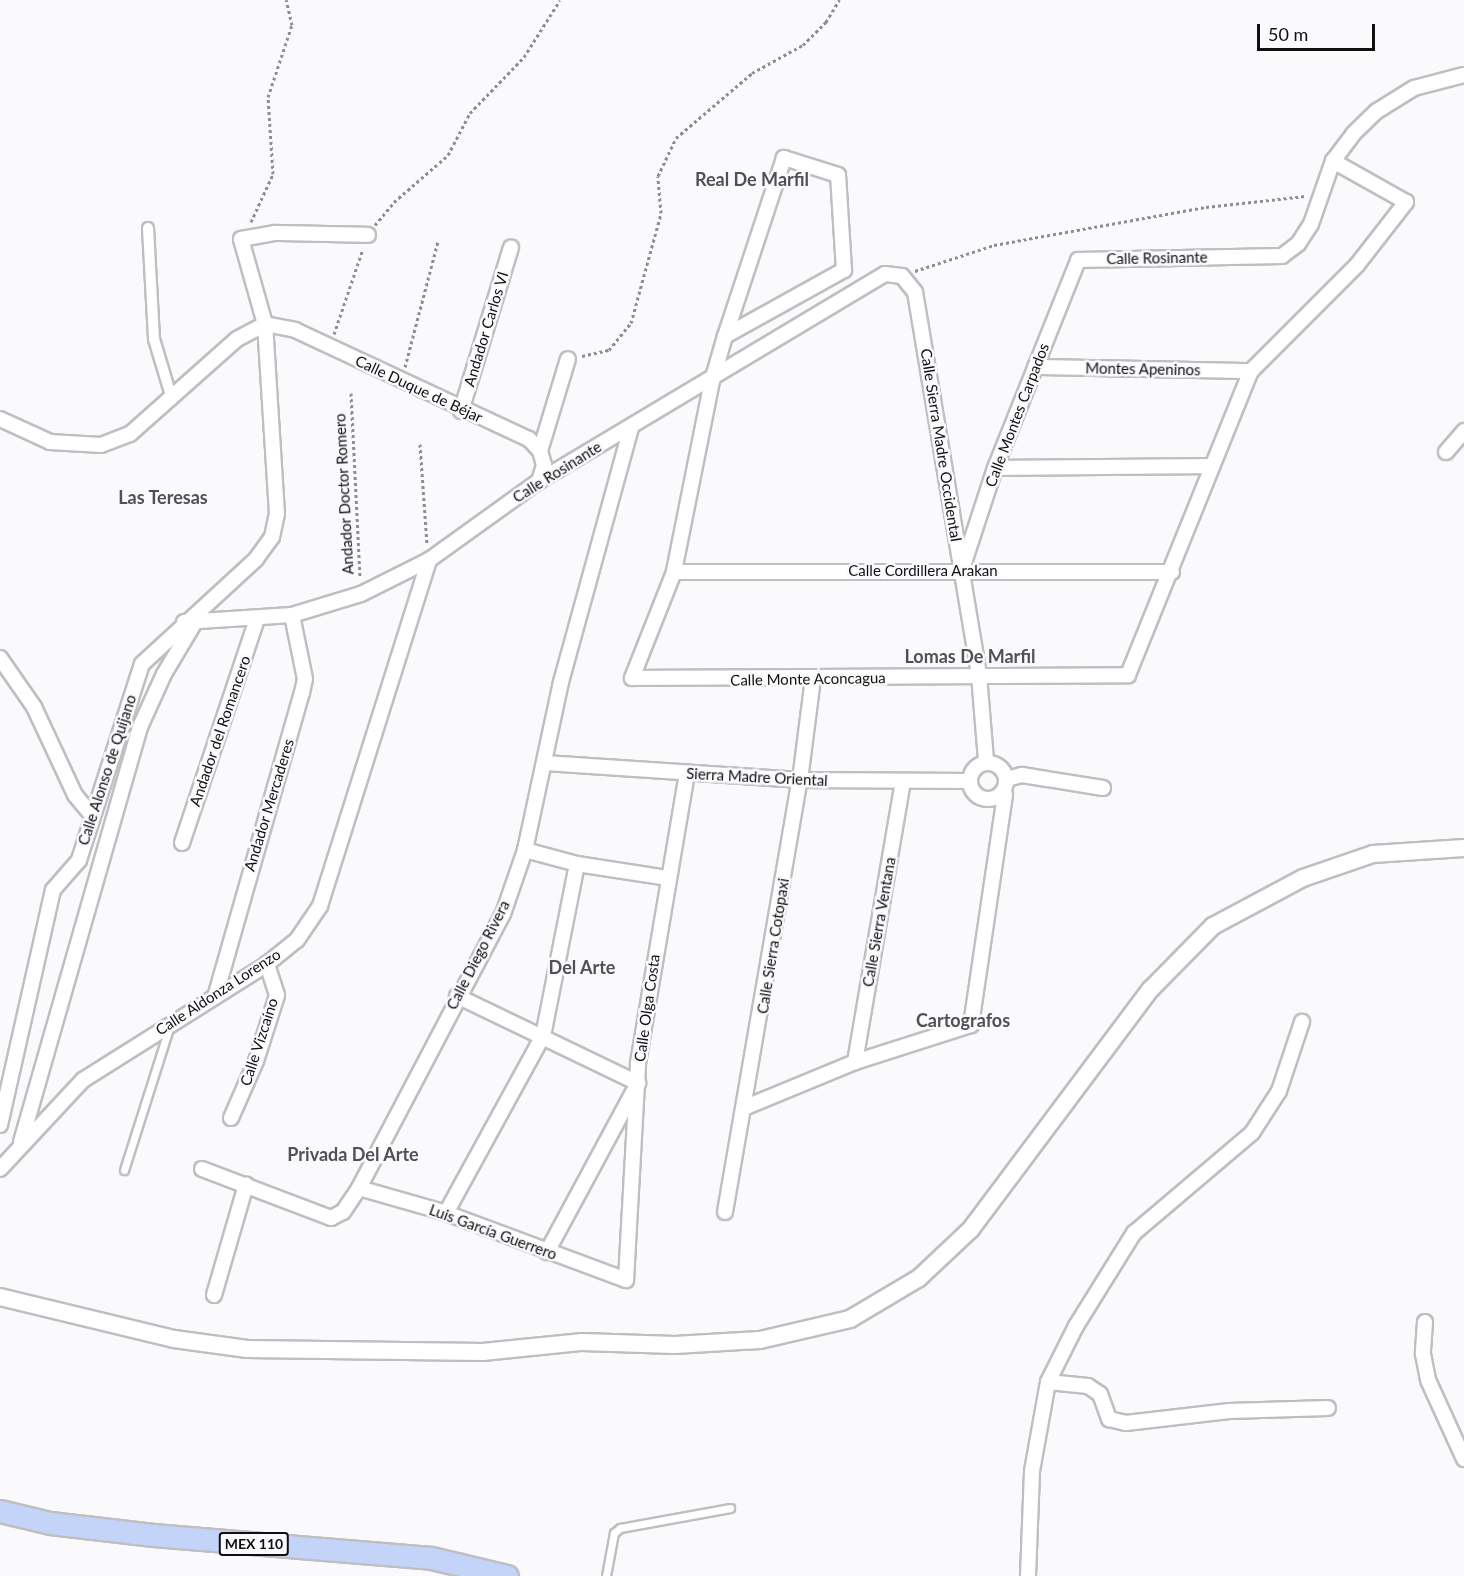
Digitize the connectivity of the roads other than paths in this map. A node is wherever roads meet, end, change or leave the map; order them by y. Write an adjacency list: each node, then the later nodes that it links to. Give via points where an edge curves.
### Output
1 (1464, 75): 2 (street, Calle Rosinante, via 1413,87 1377,111)
2 (1333, 161): 6 (street, Calle Rosinante, via 1311,224 1298,244 1282,256); 12 (street, via 1406,202 1357,265)
3 (148, 228): 14 (street, via 153,339)
4 (368, 235): 8 (street, Calle Alonso de Quijano, via 275,233 241,239)
5 (511, 247): 15 (street, Andador Carlos VI)
6 (1078, 260): 11 (street, Calle Montes Carpados)
7 (902, 276): 13 (street, Calle Rosinante, via 885,274); 25 (street, Calle Sierra Madre Occidental, via 915,292)
8 (265, 324): 14 (street, via 244,333); 15 (street, Calle Duque de Béjar, via 295,330); 30 (street, Calle Alonso de Quijano, via 278,514 272,537 256,559)
9 (725, 336): 9 (street, via 784,158 838,176 844,270); 13 (street)
10 (568, 359): 19 (street)
11 (1035, 367): 12 (street, Montes Apeninos); 22 (street, Calle Montes Carpados)
12 (1251, 371): 21 (street)
13 (712, 381): 17 (street, Calle Rosinante); 26 (street)
14 (172, 399): 16 (street, via 130,434 101,445 50,442)
15 (461, 411): 19 (street, Calle Duque de Béjar, via 529,439)
16 (0, 419)
17 (631, 428): 23 (street, Calle Rosinante); 35 (street, Calle Diego Rivera, via 561,682)
18 (1464, 431): 20 (street)
19 (540, 451): 23 (street, via 543,465)
20 (1446, 452)
21 (1211, 466): 22 (street); 27 (street)
22 (995, 468): 25 (street, Calle Montes Carpados)
23 (539, 481): 24 (street, Calle Rosinante)
24 (429, 560): 28 (street, Calle Rosinante, via 361,594); 51 (street, Calle Aldonza Lorenzo, via 320,906 297,940)
25 (962, 571): 26 (street, Calle Cordillera Arakan); 27 (street, Calle Cordillera Arakan); 32 (street, Calle Sierra Madre Occidental)
26 (674, 572): 33 (street, Calle Monte Aconcagua, via 632,678)
27 (1172, 572): 32 (street, Calle Monte Aconcagua, via 1128,675)
28 (292, 615): 29 (street, Calle Rosinante); 52 (street, Andador Mercaderes, via 305,679)
29 (257, 620): 30 (street, Calle Rosinante); 45 (street, Andador del Romancero)
30 (189, 622): 43 (street, Calle Alonso de Quijano, via 142,664); 46 (street, Calle Alonso de Quijano, via 140,727)
31 (0, 658): 43 (street, via 34,707 75,795)
32 (979, 675): 33 (street, Calle Monte Aconcagua); 34 (street, Calle Sierra Madre Occidental)
33 (813, 678): 38 (street, Calle Sierra Cotopaxi)
34 (986, 761): 37 (street, via 1000,766); 39 (street, via 974,768)
35 (545, 763): 36 (street, Sierra Madre Oriental); 48 (street, Calle Diego Rivera)
36 (687, 774): 38 (street, Sierra Madre Oriental); 50 (street, Calle Olga Costa)
37 (1007, 779): 41 (street, via 1034,776); 42 (street)
38 (800, 780): 40 (street, Sierra Madre Oriental); 59 (street, Calle Sierra Cotopaxi)
39 (969, 781): 40 (street, Sierra Madre Oriental); 42 (street, via 975,794 989,799)
40 (903, 782): 57 (street, Calle Sierra Ventana)
41 (1103, 788)
42 (1005, 794): 57 (street, via 971,1025)
43 (91, 814): 44 (street, Calle Alonso de Quijano)
44 (84, 841): 46 (street); 61 (street, Calle Alonso de Quijano, via 79,860 53,890)
45 (182, 843)
46 (102, 845): 62 (street, Calle Alonso de Quijano)
47 (1464, 848): 73 (street, via 1425,847 1373,854 1303,878 1213,926 1150,990 970,1229 919,1278 850,1319 760,1341 675,1345 582,1342 483,1352 247,1349 174,1339)
48 (525, 850): 49 (street); 53 (street, Calle Diego Rivera, via 503,914)
49 (577, 864): 50 (street); 56 (street)
50 (667, 878): 58 (street, Calle Olga Costa)
51 (267, 964): 52 (street, Calle Aldonza Lorenzo); 60 (street, Calle Vizcaíno, via 277,994 256,1061)
52 (216, 994): 55 (street, Calle Aldonza Lorenzo)
53 (457, 996): 56 (street); 67 (street, Calle Diego Rivera)
54 (1302, 1022): 75 (street, via 1279,1091 1252,1133 1134,1233 1076,1326)
55 (171, 1023): 62 (street, Calle Aldonza Lorenzo, via 82,1080); 65 (lane)
56 (543, 1036): 58 (street); 69 (street)
57 (855, 1062): 59 (street)
58 (638, 1083): 70 (street); 71 (street, Calle Olga Costa)
59 (746, 1107): 68 (street, Calle Sierra Cotopaxi)
60 (231, 1118)
61 (0, 1125)
62 (20, 1144): 63 (street, Calle Aldonza Lorenzo)
63 (0, 1169)
64 (202, 1169): 66 (street, Calle Diego Rivera)
65 (124, 1170)
66 (246, 1185): 67 (street, Calle Diego Rivera, via 331,1218 343,1212); 72 (street)
67 (359, 1188): 69 (street, Luis García Guerrero)
68 (725, 1212)
69 (446, 1213): 70 (street, Luis García Guerrero)
70 (548, 1252): 71 (street, Luis García Guerrero)
71 (626, 1280)
72 (214, 1295)
73 (0, 1297)
74 (1425, 1322): 77 (street, via 1423,1354 1428,1380)
75 (1047, 1382): 76 (street, via 1088,1386 1100,1394 1109,1419 1126,1424 1229,1411); 82 (street, via 1032,1472)
76 (1328, 1407)
77 (1464, 1459)
78 (730, 1508): 81 (lane, via 620,1528 614,1533)
79 (0, 1511): 80 (main road, MEX 110, via 50,1523 143,1534 432,1558)
80 (507, 1576)
81 (606, 1576)
82 (1028, 1576)

